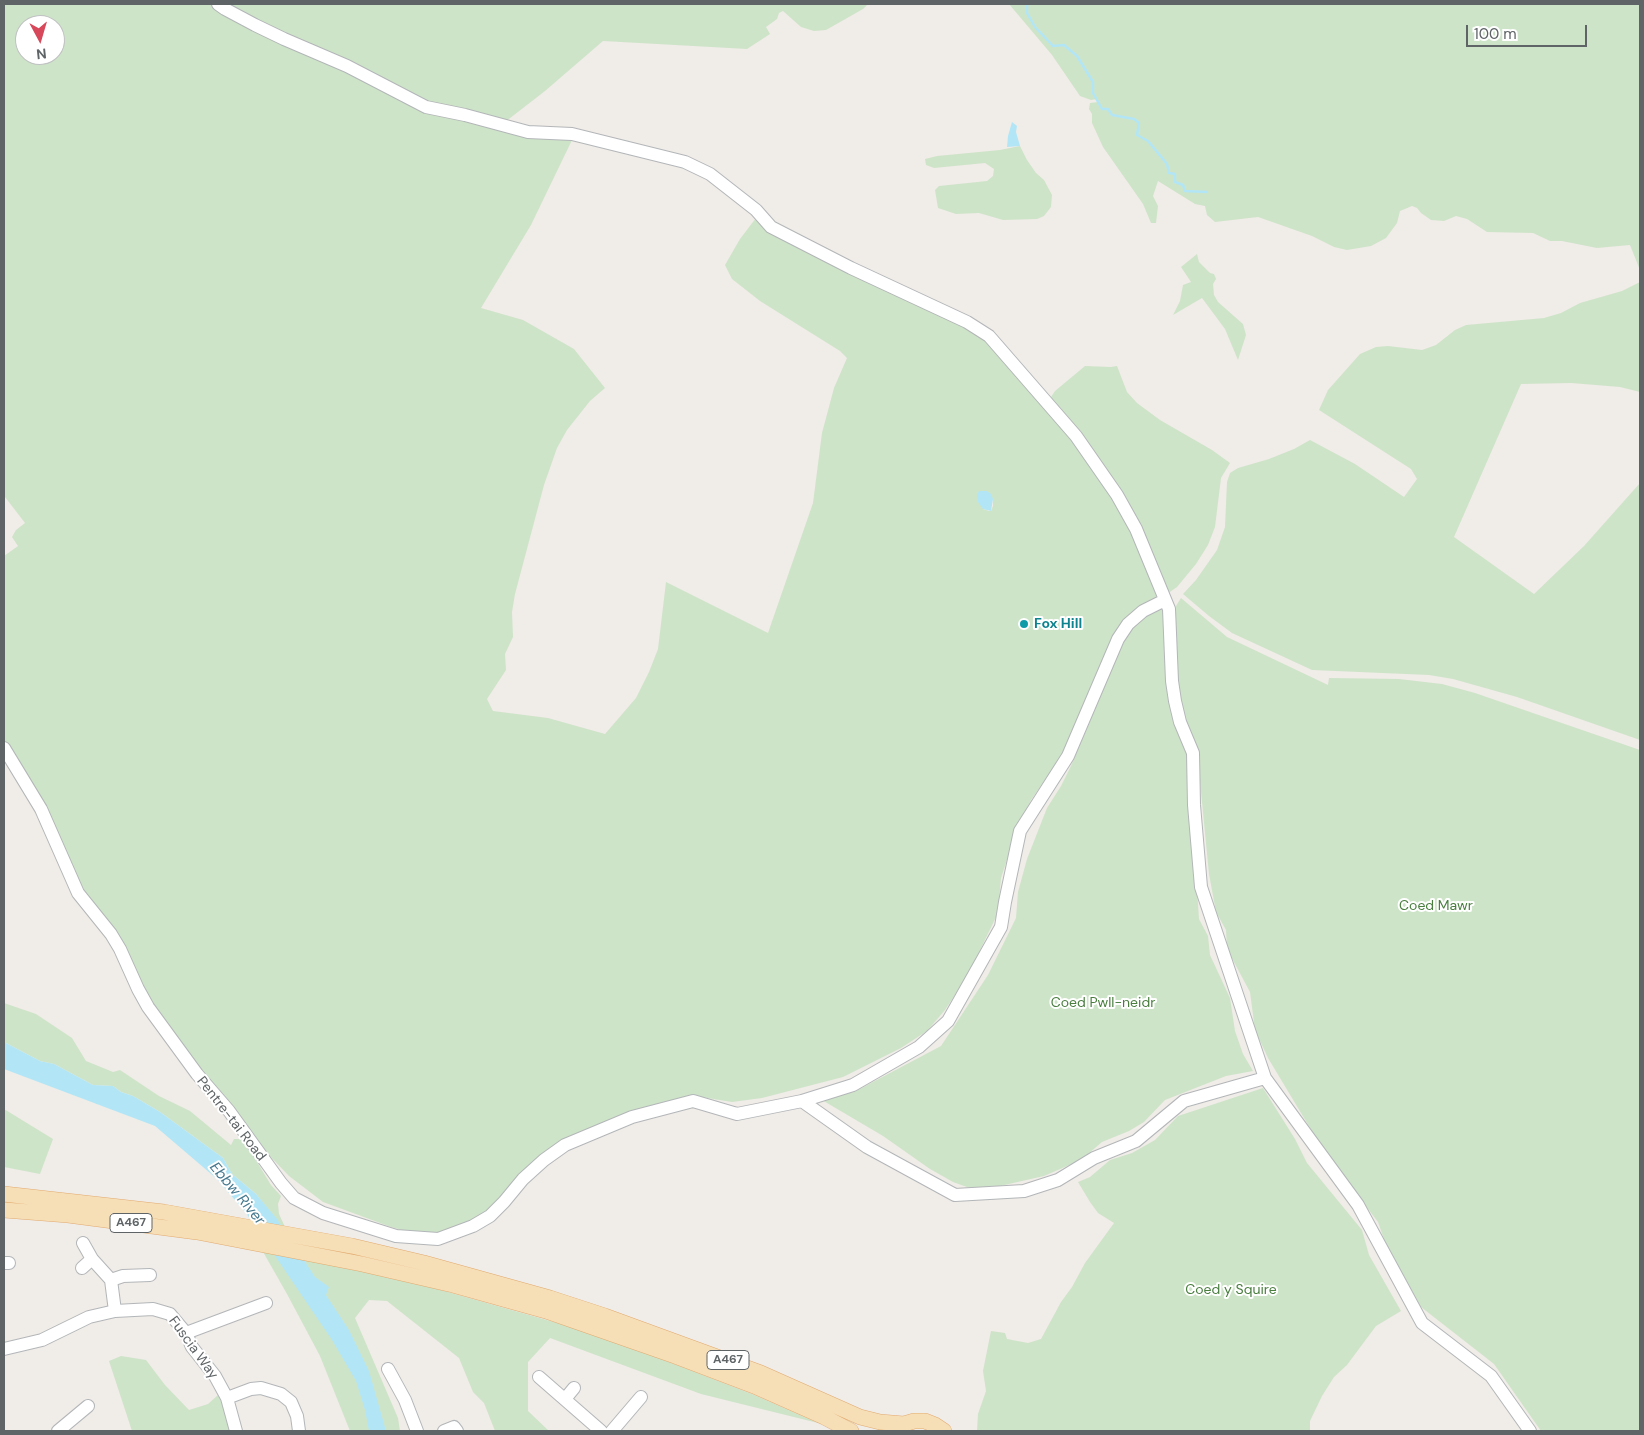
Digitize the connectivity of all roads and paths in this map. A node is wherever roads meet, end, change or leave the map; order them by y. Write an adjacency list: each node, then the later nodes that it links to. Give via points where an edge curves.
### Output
1 (218, 4): 2 (street, via 426,107 528,132 572,134 685,162 710,174 756,210 771,227 990,336 1076,436 1117,495 1136,529)
2 (1165, 600): 4 (street, via 1169,609 1175,701 1193,753 1201,887); 5 (street, Pentre-tai Road, via 1143,611 1128,624 1118,639 1068,756 1020,831 1001,927 948,1021 919,1047 853,1085)
3 (4, 748): 5 (street, Pentre-tai Road, via 41,809 78,893 111,934 148,1007 294,1198 323,1213 396,1236 438,1239 490,1216 523,1179 565,1145 632,1117 693,1101 737,1114)
4 (1266, 1078): 5 (street, via 1184,1102 1136,1141 1094,1158 1058,1180 1024,1191 955,1195 867,1146); 33 (street, via 1358,1205 1422,1323 1491,1376)
5 (802, 1101)
6 (4, 1194): 24 (main road, A467, via 154,1211 247,1226 424,1263 613,1319 761,1373 860,1416)
7 (4, 1210): 31 (main road, A467, via 158,1226 258,1243 453,1285 563,1317 675,1356 754,1386)
8 (83, 1243): 9 (street)
9 (92, 1259): 10 (street); 12 (street)
10 (82, 1268)
11 (150, 1275): 12 (street)
12 (111, 1280): 14 (street)
13 (266, 1302): 15 (street)
14 (115, 1311): 15 (street, Fuscia Way, via 153,1309 170,1314); 16 (street, Fuscia Way, via 90,1317 42,1340)
15 (186, 1333): 21 (street, Fuscia Way)
16 (4, 1349)
17 (388, 1369): 28 (street)
18 (539, 1377): 22 (street)
19 (574, 1388): 22 (street)
20 (642, 1397): 30 (street)
21 (227, 1398): 26 (street, Fuscia Way); 27 (street, via 261,1388 281,1394 291,1402)
22 (565, 1399): 29 (street)
23 (88, 1406): 25 (street, via 80,1422)
24 (899, 1428): 32 (main road, via 914,1421 925,1421)
25 (58, 1431)
26 (236, 1431)
27 (299, 1431)
28 (417, 1431)
29 (601, 1431)
30 (612, 1431)
31 (851, 1431)
32 (944, 1431)
33 (1530, 1431)

